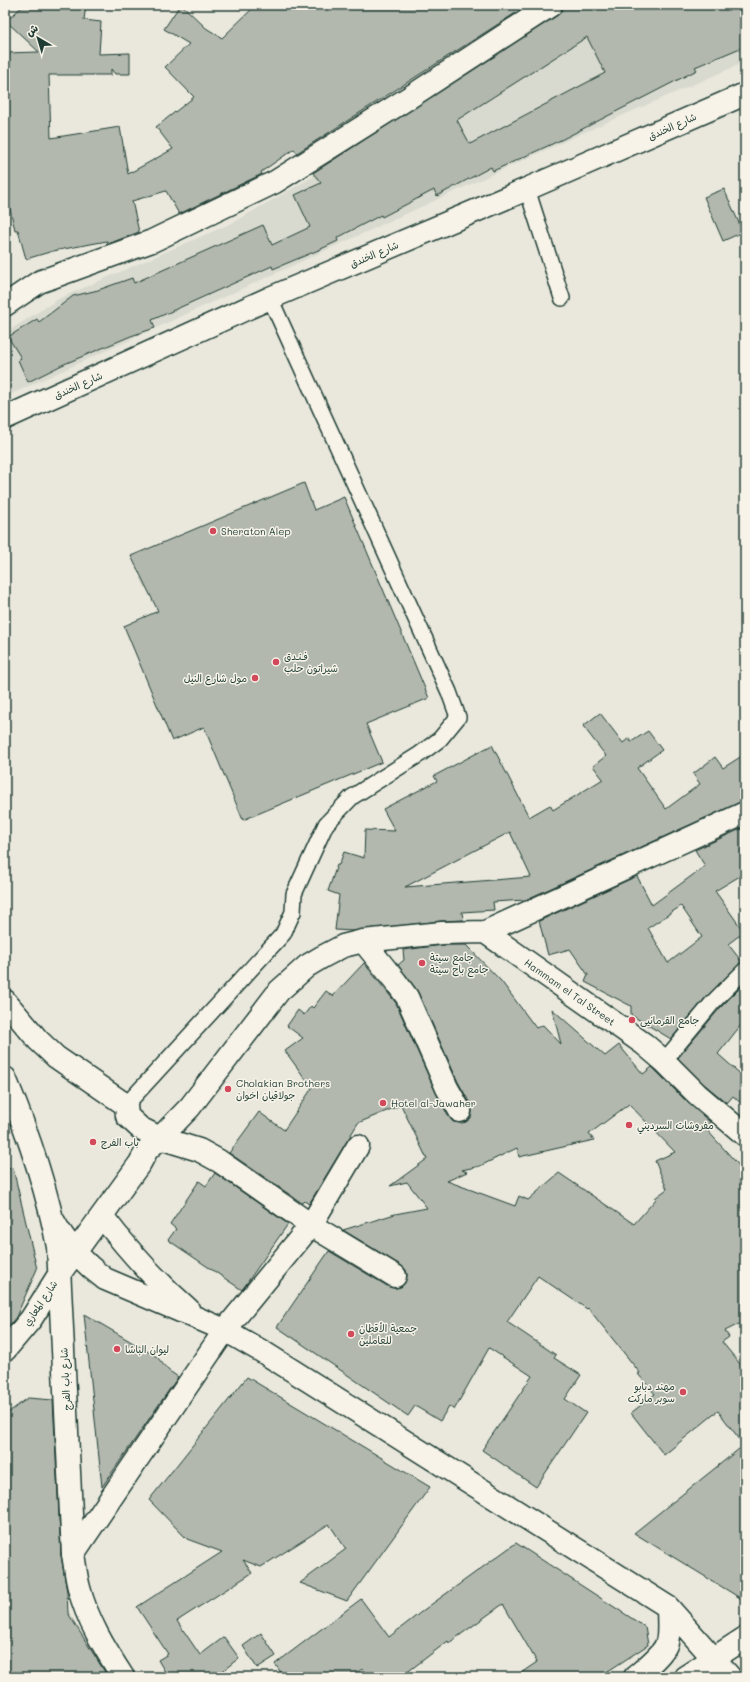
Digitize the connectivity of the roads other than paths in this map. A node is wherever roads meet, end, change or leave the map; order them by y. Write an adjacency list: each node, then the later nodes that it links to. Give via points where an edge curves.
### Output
1 (551, 5): 6 (main road, via 275,182 152,241 39,282)
2 (745, 94): 3 (main road, شارع الخندق)
3 (527, 189): 4 (main road, شارع الخندق); 5 (lane)
4 (270, 298): 7 (main road, شارع الخندق); 15 (lane, via 449,692 458,717 440,739 352,797 326,824 294,894 293,912 283,934)
5 (562, 298)
6 (5, 305)
7 (5, 418)
8 (745, 813): 9 (main road)
9 (485, 932): 10 (main road, via 442,933); 13 (main road, Hammam el Tal Street, via 644,1044)
10 (363, 942): 16 (main road, via 407,998 447,1088); 18 (main road, شارع المعاري, via 343,946 322,957 279,991 190,1107)
11 (745, 970): 13 (lane)
12 (5, 1001): 15 (main road, via 56,1057)
13 (664, 1061): 17 (main road, Hammam el Tal Street, via 702,1099)
14 (5, 1078): 21 (main road, شارع باب الفرج, via 29,1136)
15 (126, 1105): 18 (main road, via 127,1116 140,1128)
16 (460, 1111)
17 (745, 1135)
18 (160, 1138): 20 (main road, شارع المعاري, via 147,1150); 22 (main road, via 213,1157)
19 (358, 1146): 22 (main road)
20 (102, 1216): 23 (main road, شارع المعاري); 26 (main road, via 147,1271)
21 (53, 1220): 23 (main road); 24 (main road, شارع باب الفرج)
22 (311, 1225): 25 (main road); 27 (main road)
23 (75, 1254): 24 (main road, شارع المعاري); 26 (main road, via 105,1279)
24 (60, 1273): 28 (main road, شارع المعاري, via 31,1319); 29 (main road, شارع باب الفرج)
25 (395, 1276)
26 (200, 1319): 27 (main road)
27 (225, 1330): 29 (main road); 30 (main road)
28 (5, 1350)
29 (73, 1554): 33 (main road, شارع باب الفرج, via 79,1588 90,1617 105,1649)
30 (668, 1607): 32 (main road); 34 (main road, via 667,1645 646,1669)
31 (745, 1638): 32 (main road)
32 (714, 1659): 35 (main road); 36 (main road)
33 (123, 1677)
34 (635, 1677)
35 (685, 1677)
36 (730, 1677)

